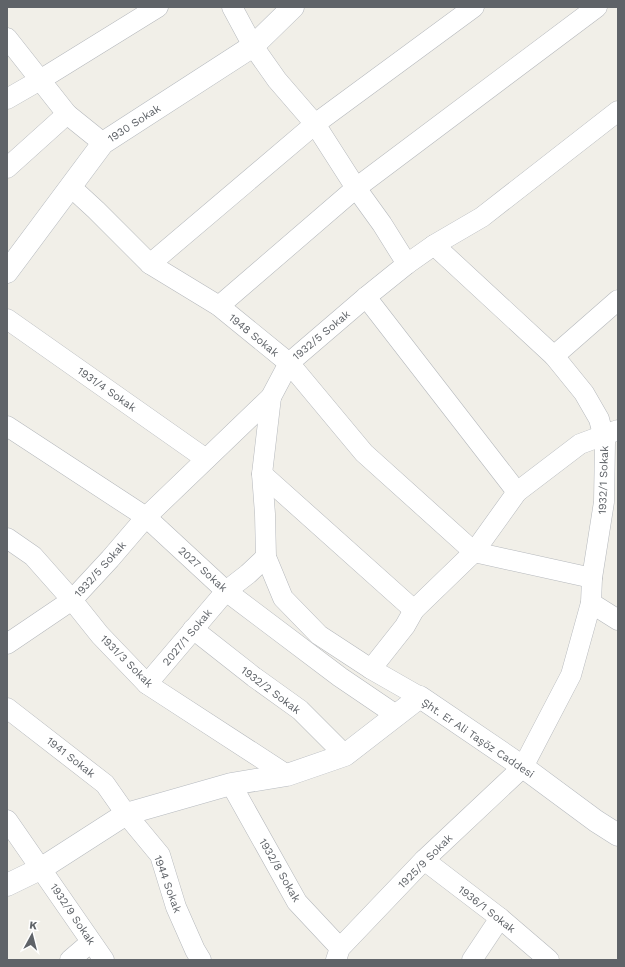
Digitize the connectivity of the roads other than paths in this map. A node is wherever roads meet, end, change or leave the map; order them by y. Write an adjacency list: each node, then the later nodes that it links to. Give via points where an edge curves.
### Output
1 (158, 7): 8 (street)
2 (232, 7): 7 (street)
3 (293, 7): 7 (street, 1930 Sokak)
4 (473, 7): 12 (street)
5 (597, 7): 16 (street)
6 (7, 38): 8 (street)
7 (253, 46): 12 (street, via 277,80); 13 (street, 1930 Sokak)
8 (40, 80): 9 (street); 11 (street)
9 (7, 99)
10 (618, 111): 17 (street, 1932/5 Sokak, via 482,217)
11 (67, 114): 13 (street); 14 (street)
12 (315, 124): 16 (street); 18 (street)
13 (103, 143): 15 (street, 1930 Sokak)
14 (7, 168)
15 (71, 187): 18 (street, 1948 Sokak); 20 (street, 1930 Sokak)
16 (356, 188): 19 (street); 23 (street)
17 (434, 244): 19 (street, 1932/5 Sokak); 25 (street, 1932/1 Sokak)
18 (150, 264): 23 (street, 1948 Sokak)
19 (408, 264): 21 (street, 1932/5 Sokak)
20 (7, 272)
21 (366, 297): 26 (street, 1932/5 Sokak); 32 (street)
22 (618, 300): 25 (street)
23 (219, 306): 26 (street, 1948 Sokak)
24 (7, 319): 30 (street, 1931/4 Sokak)
25 (554, 356): 29 (street, 1932/1 Sokak)
26 (289, 363): 27 (street, 1932/5 Sokak); 35 (street, 1948 Sokak, via 364,453)
27 (271, 397): 30 (street, 1932/5 Sokak); 31 (street)
28 (7, 426): 33 (street, 2027 Sokak)
29 (611, 433): 32 (street, via 580,444); 37 (street, 1932/1 Sokak, via 605,442 604,502)
30 (206, 459): 33 (street, 1932/5 Sokak)
31 (262, 474): 36 (street); 41 (street)
32 (517, 492): 35 (street)
33 (146, 517): 38 (street, 2027 Sokak); 39 (street, 1932/5 Sokak)
34 (7, 538): 39 (street, 1931/3 Sokak, via 33,556)
35 (474, 552): 37 (street); 41 (street)
36 (266, 557): 38 (street, 2027/1 Sokak); 45 (street, via 283,598 319,635)
37 (592, 578): 40 (street, 1932/1 Sokak)
38 (226, 591): 43 (street, 2027/1 Sokak); 49 (street, 2027 Sokak, via 340,677)
39 (72, 600): 44 (street, 1932/5 Sokak); 46 (street, 1931/3 Sokak, via 100,635)
40 (591, 603): 42 (street); 51 (street, 1932/1 Sokak, via 571,675)
41 (414, 610): 45 (street, via 405,626)
42 (618, 620)
43 (193, 629): 46 (street, 2027/1 Sokak); 50 (street, 1932/2 Sokak, via 254,678 300,710)
44 (7, 644)
45 (371, 669): 47 (street)
46 (147, 684): 52 (street, 1931/3 Sokak)
47 (420, 697): 49 (street, Şht. Er Ali Taşöz Caddesi); 51 (street, Şht. Er Ali Taşöz Caddesi)
48 (7, 708): 54 (street, 1941 Sokak, via 105,784)
49 (396, 715): 50 (street, Şht. Er Ali Taşöz Caddesi)
50 (345, 755): 52 (street, Şht. Er Ali Taşöz Caddesi)
51 (523, 767): 56 (street, Şht. Er Ali Taşöz Caddesi); 57 (street, 1925/9 Sokak)
52 (287, 775): 53 (street, Şht. Er Ali Taşöz Caddesi)
53 (231, 784): 54 (street, Şht. Er Ali Taşöz Caddesi); 62 (street, 1932/8 Sokak, via 297,902)
54 (126, 814): 58 (street, Şht. Er Ali Taşöz Caddesi); 65 (street, 1944 Sokak, via 160,854 176,906)
55 (7, 820): 58 (street, 1932/9 Sokak)
56 (618, 835)
57 (424, 860): 60 (street, 1936/1 Sokak); 62 (street, 1925/9 Sokak)
58 (42, 868): 59 (street, Şht. Er Ali Taşöz Caddesi); 61 (street, 1932/9 Sokak)
59 (7, 885)
60 (500, 918): 66 (street); 67 (street, 1936/1 Sokak)
61 (91, 942): 63 (street); 64 (street, 1932/9 Sokak)
62 (338, 954)
63 (70, 960)
64 (104, 960)
65 (201, 960)
66 (472, 960)
67 (549, 960)

